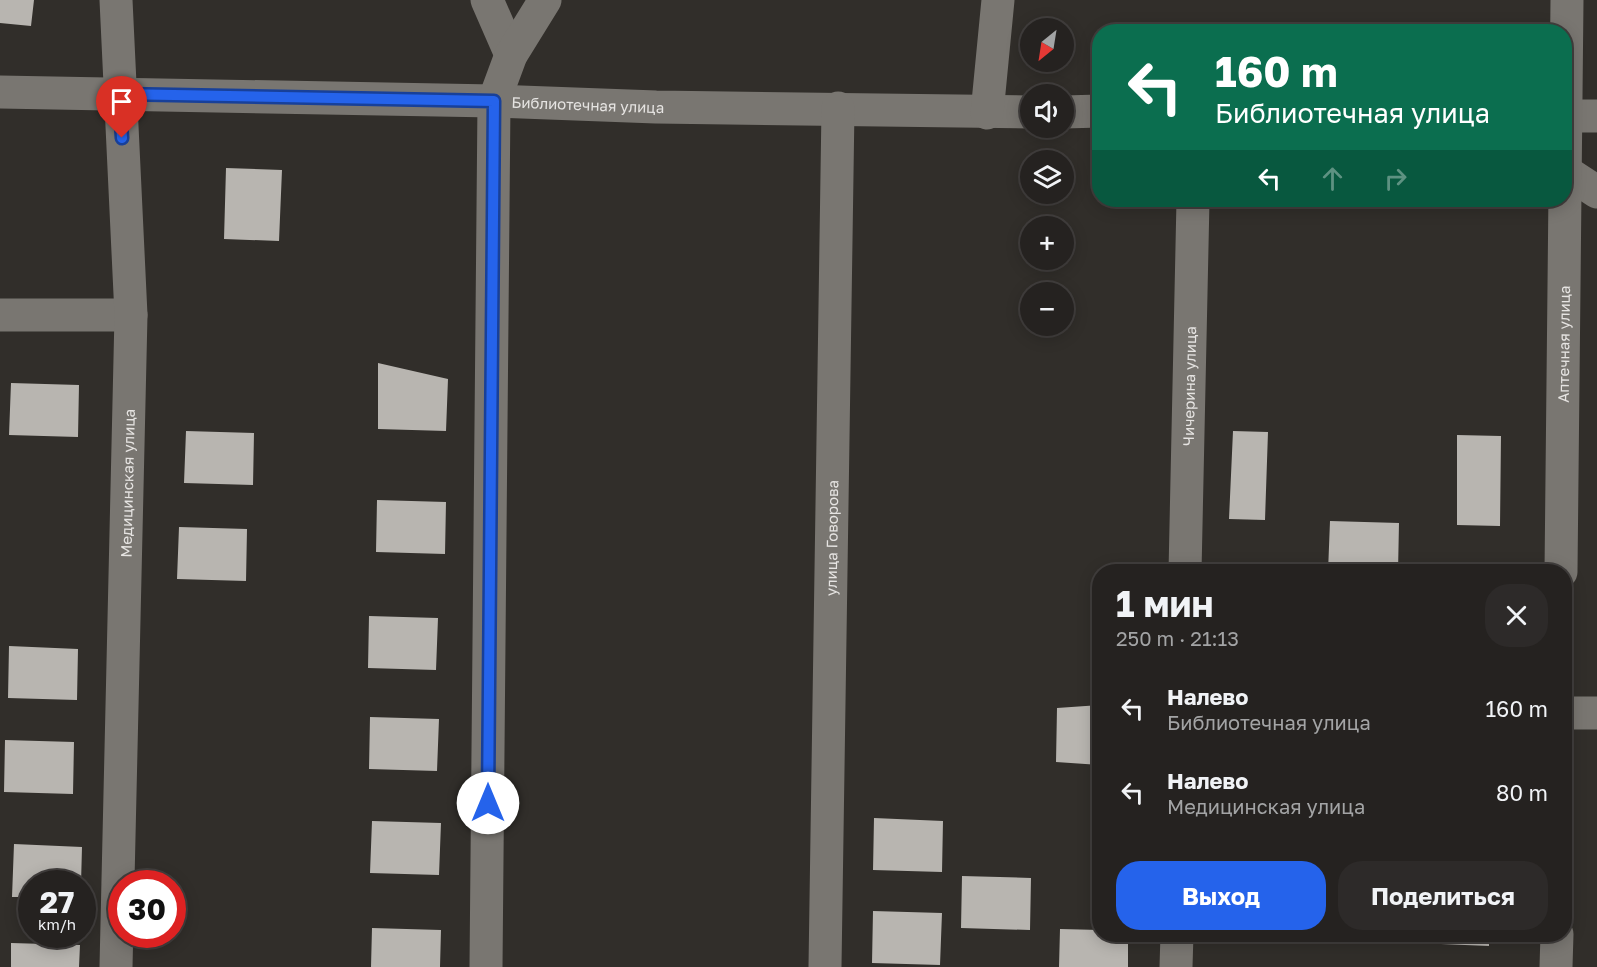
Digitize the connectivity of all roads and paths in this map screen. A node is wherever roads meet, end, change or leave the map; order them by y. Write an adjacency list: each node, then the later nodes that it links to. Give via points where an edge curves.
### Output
1 (116, 0): 9 (street, Медицинская улица)
2 (487, 0): 7 (street)
3 (545, 0): 7 (street)
4 (998, 0): 15 (street)
5 (1567, 0): 6 (street, Аптечная улица)
6 (1567, 24)
7 (511, 55): 10 (street)
8 (0, 92): 9 (street, Библиотечная улица)
9 (119, 94): 10 (street, Библиотечная улица); 23 (street, Медицинская улица)
10 (494, 101): 11 (street, Библиотечная улица); 31 (street)
11 (838, 108): 15 (street, Библиотечная улица); 32 (street, улица Говорова)
12 (1092, 111): 14 (street)
13 (1020, 112): 15 (street, Библиотечная улица)
14 (1074, 112)
15 (987, 113)
16 (1572, 116): 17 (street)
17 (1597, 116)
18 (1572, 176): 19 (street)
19 (1597, 192)
20 (1193, 207): 24 (street, Чичерина улица)
21 (1565, 207): 25 (street, Аптечная улица)
22 (0, 315): 23 (street)
23 (131, 315): 30 (street, Медицинская улица)
24 (1185, 564)
25 (1561, 564)
26 (1572, 713): 27 (street)
27 (1597, 713)
28 (1177, 942): 33 (street)
29 (1557, 942): 34 (street)
30 (116, 967)
31 (486, 967)
32 (825, 967)
33 (1176, 967)
34 (1556, 967)

